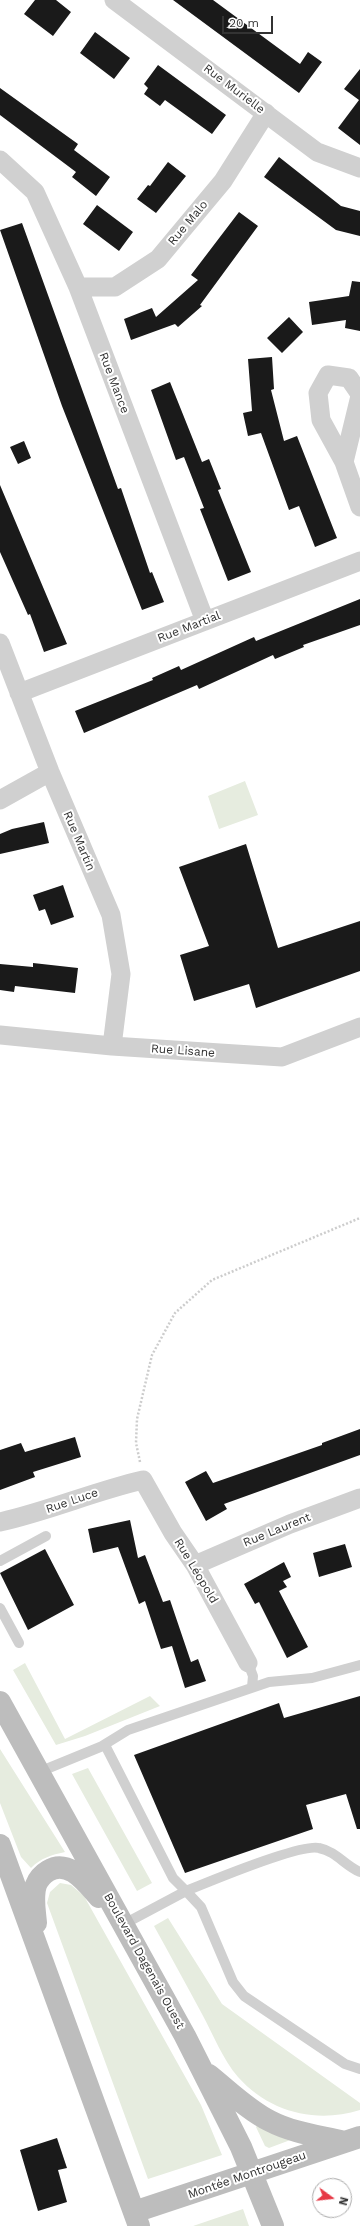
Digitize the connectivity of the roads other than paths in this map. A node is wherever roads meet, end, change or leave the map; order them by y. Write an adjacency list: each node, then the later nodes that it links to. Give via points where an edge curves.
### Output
1 (114, 0): 2 (street, Rue Murielle)
2 (266, 113): 4 (street, Rue Murielle, via 317,152); 5 (street, Rue Malo, via 223,181 158,259 115,287)
3 (0, 160): 5 (street, Rue Mance, via 35,192)
4 (360, 168)
5 (78, 287): 10 (street, Rue Mance)
6 (360, 395): 7 (street); 7 (street, via 349,378 328,375 318,393 321,420)
7 (344, 462): 8 (street)
8 (360, 508)
9 (360, 560): 10 (street, Rue Martial)
10 (205, 620): 12 (street, Rue Martial)
11 (0, 643): 12 (street, Rue Martin)
12 (18, 693): 13 (street, Rue Martin)
13 (50, 772): 14 (street); 17 (street, Rue Martin, via 111,915 121,974)
14 (0, 800)
15 (360, 1026): 17 (street, Rue Lisane, via 282,1057)
16 (0, 1035): 17 (street, Rue Lisane)
17 (112, 1046)
18 (144, 1480): 20 (street, Rue Luce); 23 (street, Rue Léopold, via 173,1533)
19 (360, 1498): 23 (street, Rue Laurent, via 290,1524)
20 (0, 1522)
21 (46, 1536): 22 (lane)
22 (0, 1562)
23 (195, 1565): 26 (street, Rue Léopold)
24 (0, 1608): 25 (lane)
25 (19, 1643)
26 (248, 1663): 28 (lane, via 253,1676)
27 (360, 1665): 28 (lane, via 312,1678 269,1682)
28 (252, 1687): 30 (lane, via 128,1730)
29 (0, 1702): 31 (main road, Boulevard Dagenais Ouest)
30 (102, 1746): 31 (lane); 34 (lane, via 105,1745 173,1878)
31 (39, 1772): 35 (main road, Boulevard Dagenais Ouest)
32 (0, 1845): 36 (main road)
33 (360, 1872): 34 (lane, via 347,1866 338,1854 310,1847 242,1869)
34 (186, 1891): 35 (lane); 38 (lane, via 202,1907 233,1982 244,1996 345,2064)
35 (124, 1924): 36 (main road, via 76,1873 64,1868 51,1869 42,1876 36,1886); 37 (main road, Boulevard Dagenais Ouest)
36 (36, 1942): 41 (main road)
37 (202, 2069): 39 (main road, via 248,2107 271,2122 288,2128); 40 (main road, Boulevard Dagenais Ouest)
38 (360, 2069)
39 (352, 2139): 40 (main road, Montée Montrougeau)
40 (253, 2174): 41 (main road, Montée Montrougeau); 42 (main road, Boulevard Dagenais Ouest)
41 (136, 2219)
42 (273, 2226)

